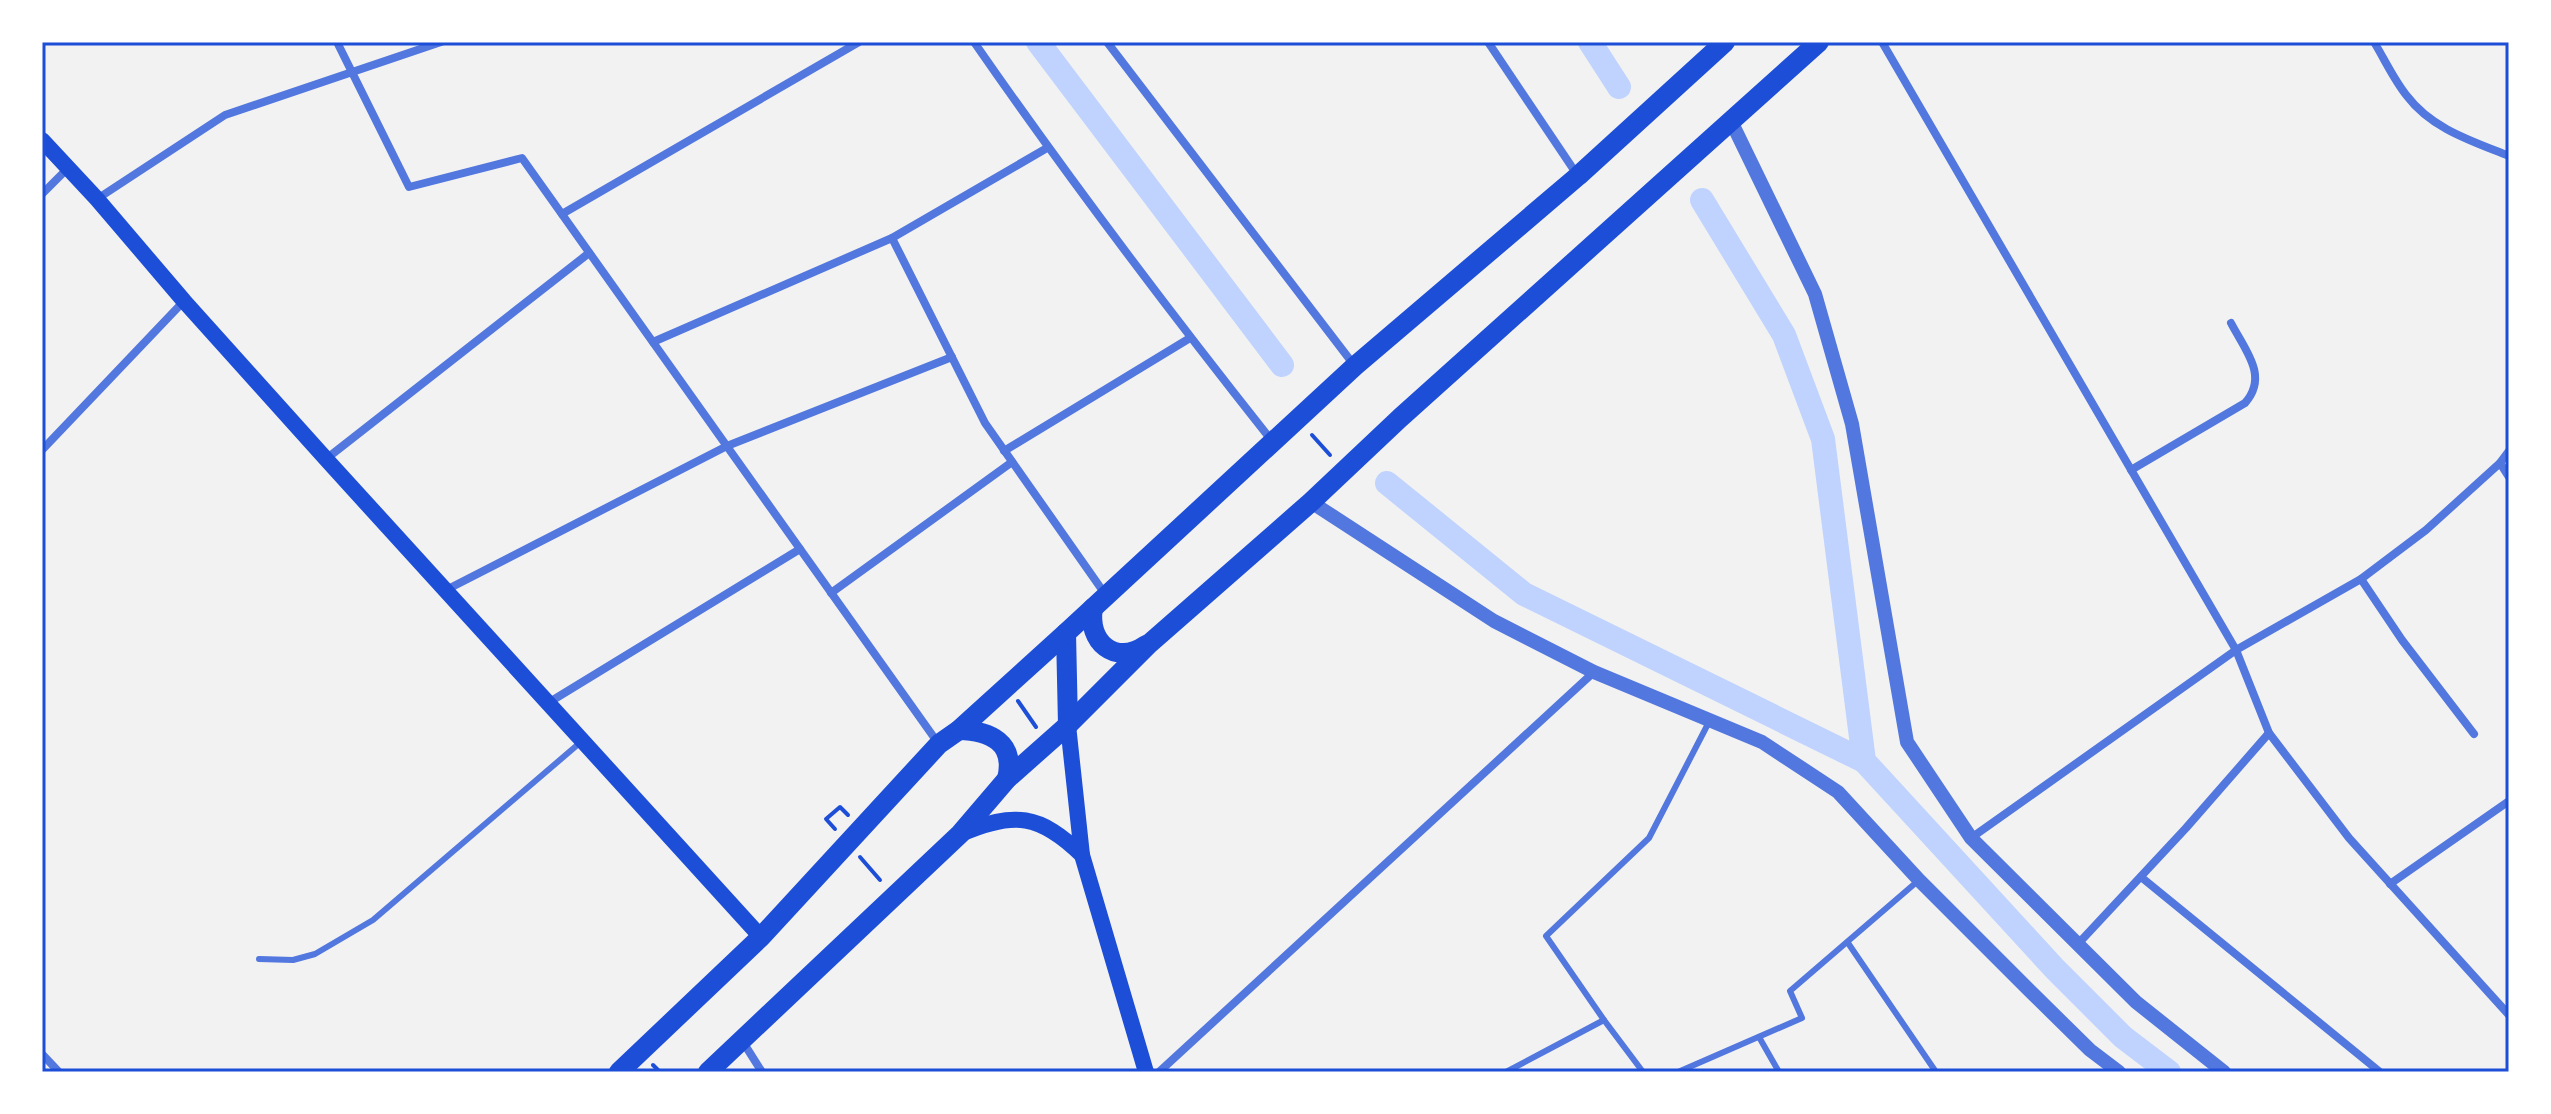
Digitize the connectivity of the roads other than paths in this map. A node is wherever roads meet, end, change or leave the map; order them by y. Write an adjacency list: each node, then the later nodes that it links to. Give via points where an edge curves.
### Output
1 (337, 42): 11 (street)
2 (441, 42): 11 (street)
3 (859, 42): 20 (street)
4 (974, 42): 14 (street)
5 (1107, 42): 28 (street)
6 (1488, 42): 17 (street)
7 (1725, 42): 17 (main road)
8 (1819, 42): 12 (main road)
9 (1882, 42): 37 (street)
10 (2374, 42): 15 (street, via 2407,97 2426,116 2446,131)
11 (352, 71): 19 (street, via 225,115); 20 (street, via 409,187 522,158)
12 (1731, 121): 39 (main road); 60 (street, via 1815,294 1852,424 1907,742)
13 (42, 140): 16 (main road)
14 (1047, 148): 21 (street); 25 (street)
15 (2509, 156)
16 (67, 169): 18 (street); 19 (main road)
17 (1578, 176): 28 (main road)
18 (42, 194)
19 (97, 199): 23 (main road)
20 (562, 214): 22 (street)
21 (892, 238): 26 (street); 27 (street)
22 (589, 253): 26 (street); 34 (street)
23 (184, 301): 31 (street); 34 (main road)
24 (2231, 323): 37 (street, via 2256,372 2255,392)
25 (1190, 338): 29 (street); 32 (street)
26 (653, 342): 30 (street)
27 (952, 357): 30 (street); 32 (street)
28 (1355, 366): 29 (main road)
29 (1272, 441): 44 (main road)
30 (727, 446): 40 (street); 42 (street)
31 (42, 450)
32 (1004, 451): 35 (street)
33 (2509, 451): 36 (street)
34 (326, 459): 42 (main road)
35 (1012, 462): 43 (street); 44 (street)
36 (2500, 463): 38 (street); 41 (street, via 2426,530)
37 (2131, 470): 47 (street)
38 (2509, 477)
39 (1311, 502): 46 (main road); 48 (street, via 1494,621)
40 (800, 549): 43 (street); 49 (street)
41 (2361, 579): 47 (street); 54 (street)
42 (445, 591): 49 (main road)
43 (831, 593): 56 (street)
44 (1099, 601): 45 (main road); 46 (main road, via 1091,621 1102,644 1125,654)
45 (1066, 633): 51 (main road); 52 (main road)
46 (1149, 644): 51 (main road)
47 (2236, 650): 53 (street); 60 (street)
48 (1594, 672): 50 (street); 79 (street)
49 (548, 703): 55 (main road)
50 (1710, 720): 63 (street, via 1762,742 1838,792); 70 (lane, via 1649,838 1546,936)
51 (1068, 725): 57 (main road); 61 (main road)
52 (959, 730): 56 (main road); 57 (main road, via 987,733 1002,744 1009,761)
53 (2269, 733): 62 (street); 64 (street)
54 (2474, 734)
55 (582, 741): 65 (main road); 68 (lane, via 373,920 315,954 293,960)
56 (939, 744): 65 (main road)
57 (1007, 779): 59 (main road)
58 (2509, 801): 64 (street)
59 (960, 834): 61 (main road, via 993,820 1026,820 1060,833); 72 (main road)
60 (1971, 838): 67 (street)
61 (1082, 855): 78 (main road)
62 (2141, 877): 67 (street); 87 (street)
63 (1919, 880): 66 (lane); 85 (street, via 2090,1050)
64 (2390, 884): 69 (street)
65 (761, 937): 75 (main road)
66 (1848, 943): 71 (lane, via 1790,991 1802,1018); 84 (lane)
67 (2077, 945): 86 (street, via 2136,1002)
68 (259, 959)
69 (2508, 1012)
70 (1604, 1020): 80 (lane); 81 (lane)
71 (1759, 1037): 82 (lane); 83 (lane)
72 (741, 1040): 76 (main road); 77 (street)
73 (42, 1054): 74 (street)
74 (59, 1072)
75 (619, 1072)
76 (708, 1072)
77 (762, 1072)
78 (1146, 1072)
79 (1159, 1072)
80 (1506, 1072)
81 (1643, 1072)
82 (1678, 1072)
83 (1779, 1072)
84 (1936, 1072)
85 (2119, 1072)
86 (2224, 1072)
87 (2380, 1072)

